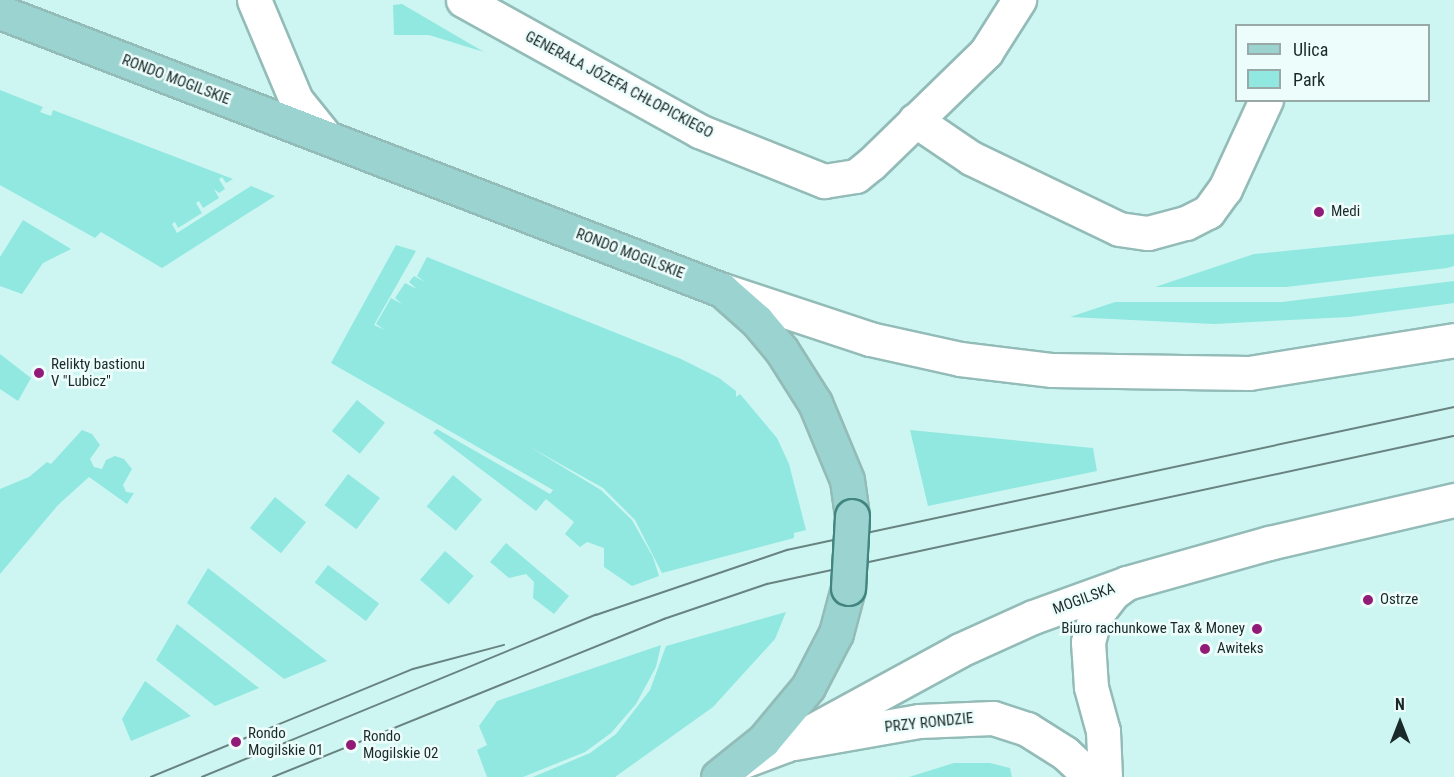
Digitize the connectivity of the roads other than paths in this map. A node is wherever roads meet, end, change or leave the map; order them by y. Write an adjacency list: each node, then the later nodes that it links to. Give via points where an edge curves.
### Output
1 (254, 0): 7 (street, via 296,100)
2 (463, 0): 6 (street, GENERAŁA JÓZEFA CHŁOPICKIEGO, via 699,131 824,181 856,176)
3 (1019, 0): 6 (street, GENERAŁA JÓZEFA CHŁOPICKIEGO, via 986,52)
4 (0, 12): 7 (main road, RONDO MOGILSKIE)
5 (1265, 102): 6 (street, via 1225,189 1208,212 1186,223 1148,233 1119,229 982,163)
6 (915, 120)
7 (326, 137): 8 (main road, RONDO MOGILSKIE)
8 (722, 290): 9 (street, via 879,342 960,359 1052,370 1249,373); 13 (main road, RONDO MOGILSKIE, bridge, via 757,321 782,351 815,403 847,480 852,516 848,588 836,633 794,708)
9 (1454, 340)
10 (1454, 500): 11 (street, MOGILSKA, via 1269,543)
11 (1127, 583): 12 (street, MOGILSKA, via 1033,617 960,650); 15 (street, via 1113,593 1095,616 1088,642)
12 (786, 745): 13 (street, MOGILSKA); 14 (street, PRZY RONDZIE, via 918,721 993,718 1027,729 1065,753)
13 (728, 770)
14 (1091, 777)
15 (1106, 777)

